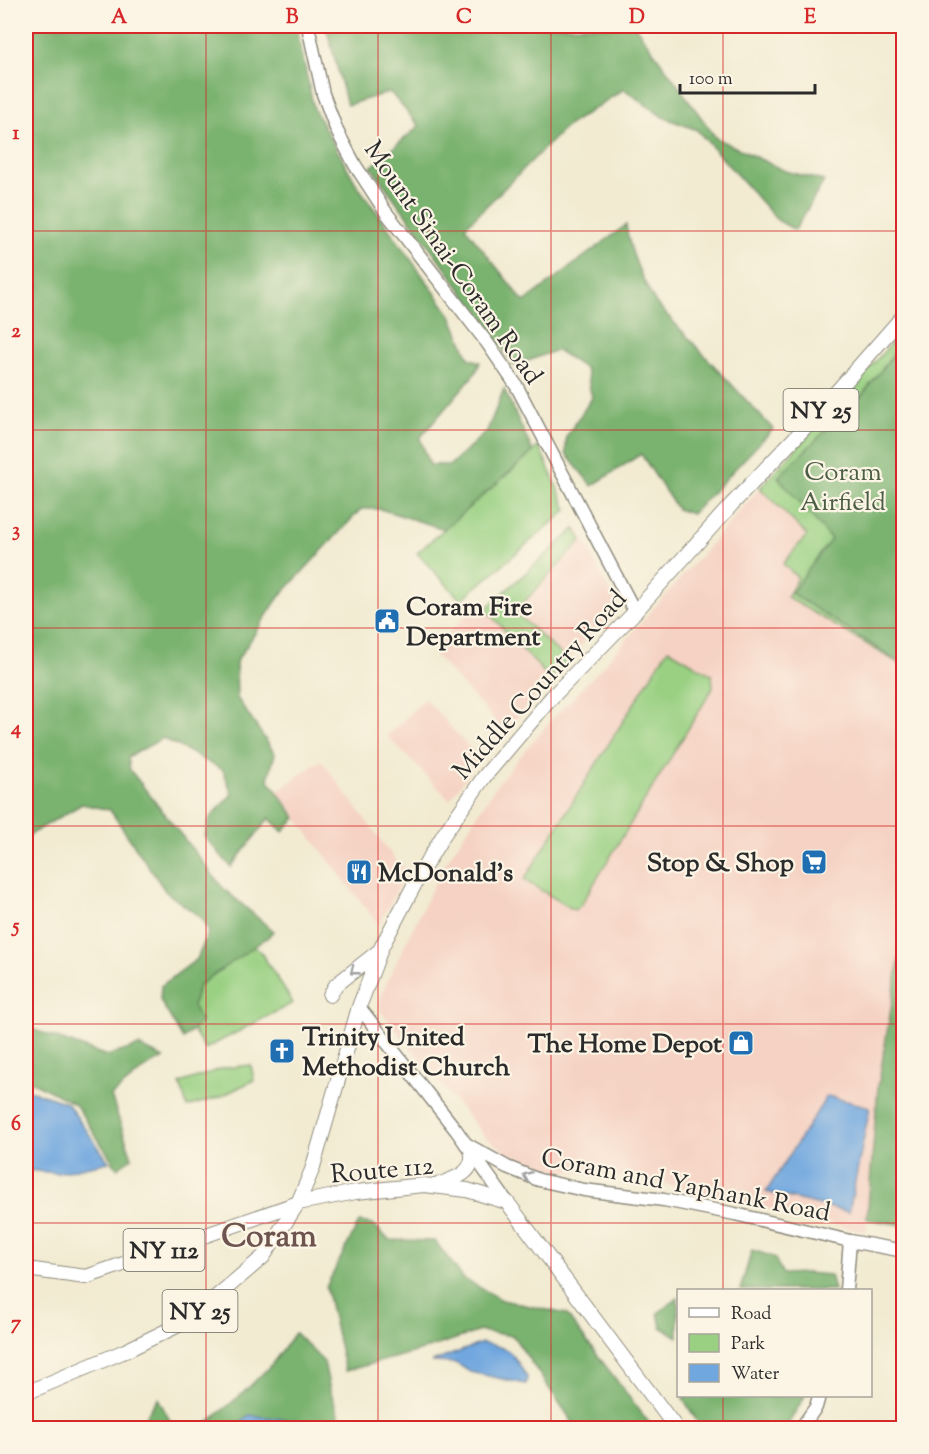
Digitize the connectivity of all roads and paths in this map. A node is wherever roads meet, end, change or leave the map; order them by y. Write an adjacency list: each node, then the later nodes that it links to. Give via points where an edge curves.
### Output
1 (308, 26): 3 (main road, Mount Sinai-Coram Road, via 323,94 350,156 385,211 516,385)
2 (903, 315): 3 (main road, Middle Country Road / NY 25)
3 (636, 612): 4 (main road, Middle Country Road / NY 25, via 552,697 484,777 420,874)
4 (381, 950): 5 (main road, one-way to 5, via 336,985); 6 (main road, Middle Country Road / NY 25)
5 (330, 995)
6 (359, 1007): 7 (main road); 10 (main road, Middle Country Road / NY 25, via 315,1160)
7 (469, 1148): 8 (main road, via 473,1160 469,1170); 9 (main road); 11 (main road, Coram and Yaphank Road, one-way to 7, via 759,1219 539,1180)
8 (436, 1186): 9 (main road, Route 112 / NY 112); 10 (main road, Route 112 / NY 112, via 356,1192)
9 (507, 1202): 17 (main road)
10 (298, 1203): 13 (main road, Route 112 / NY 112, via 86,1276); 15 (main road, Middle Country Road / NY 25, via 263,1257 189,1320)
11 (850, 1241): 12 (main road, Coram and Yaphank Road); 14 (main road)
12 (903, 1251)
13 (26, 1269)
14 (846, 1289)
15 (26, 1393)
16 (818, 1397): 18 (main road)
17 (676, 1428)
18 (801, 1428)

